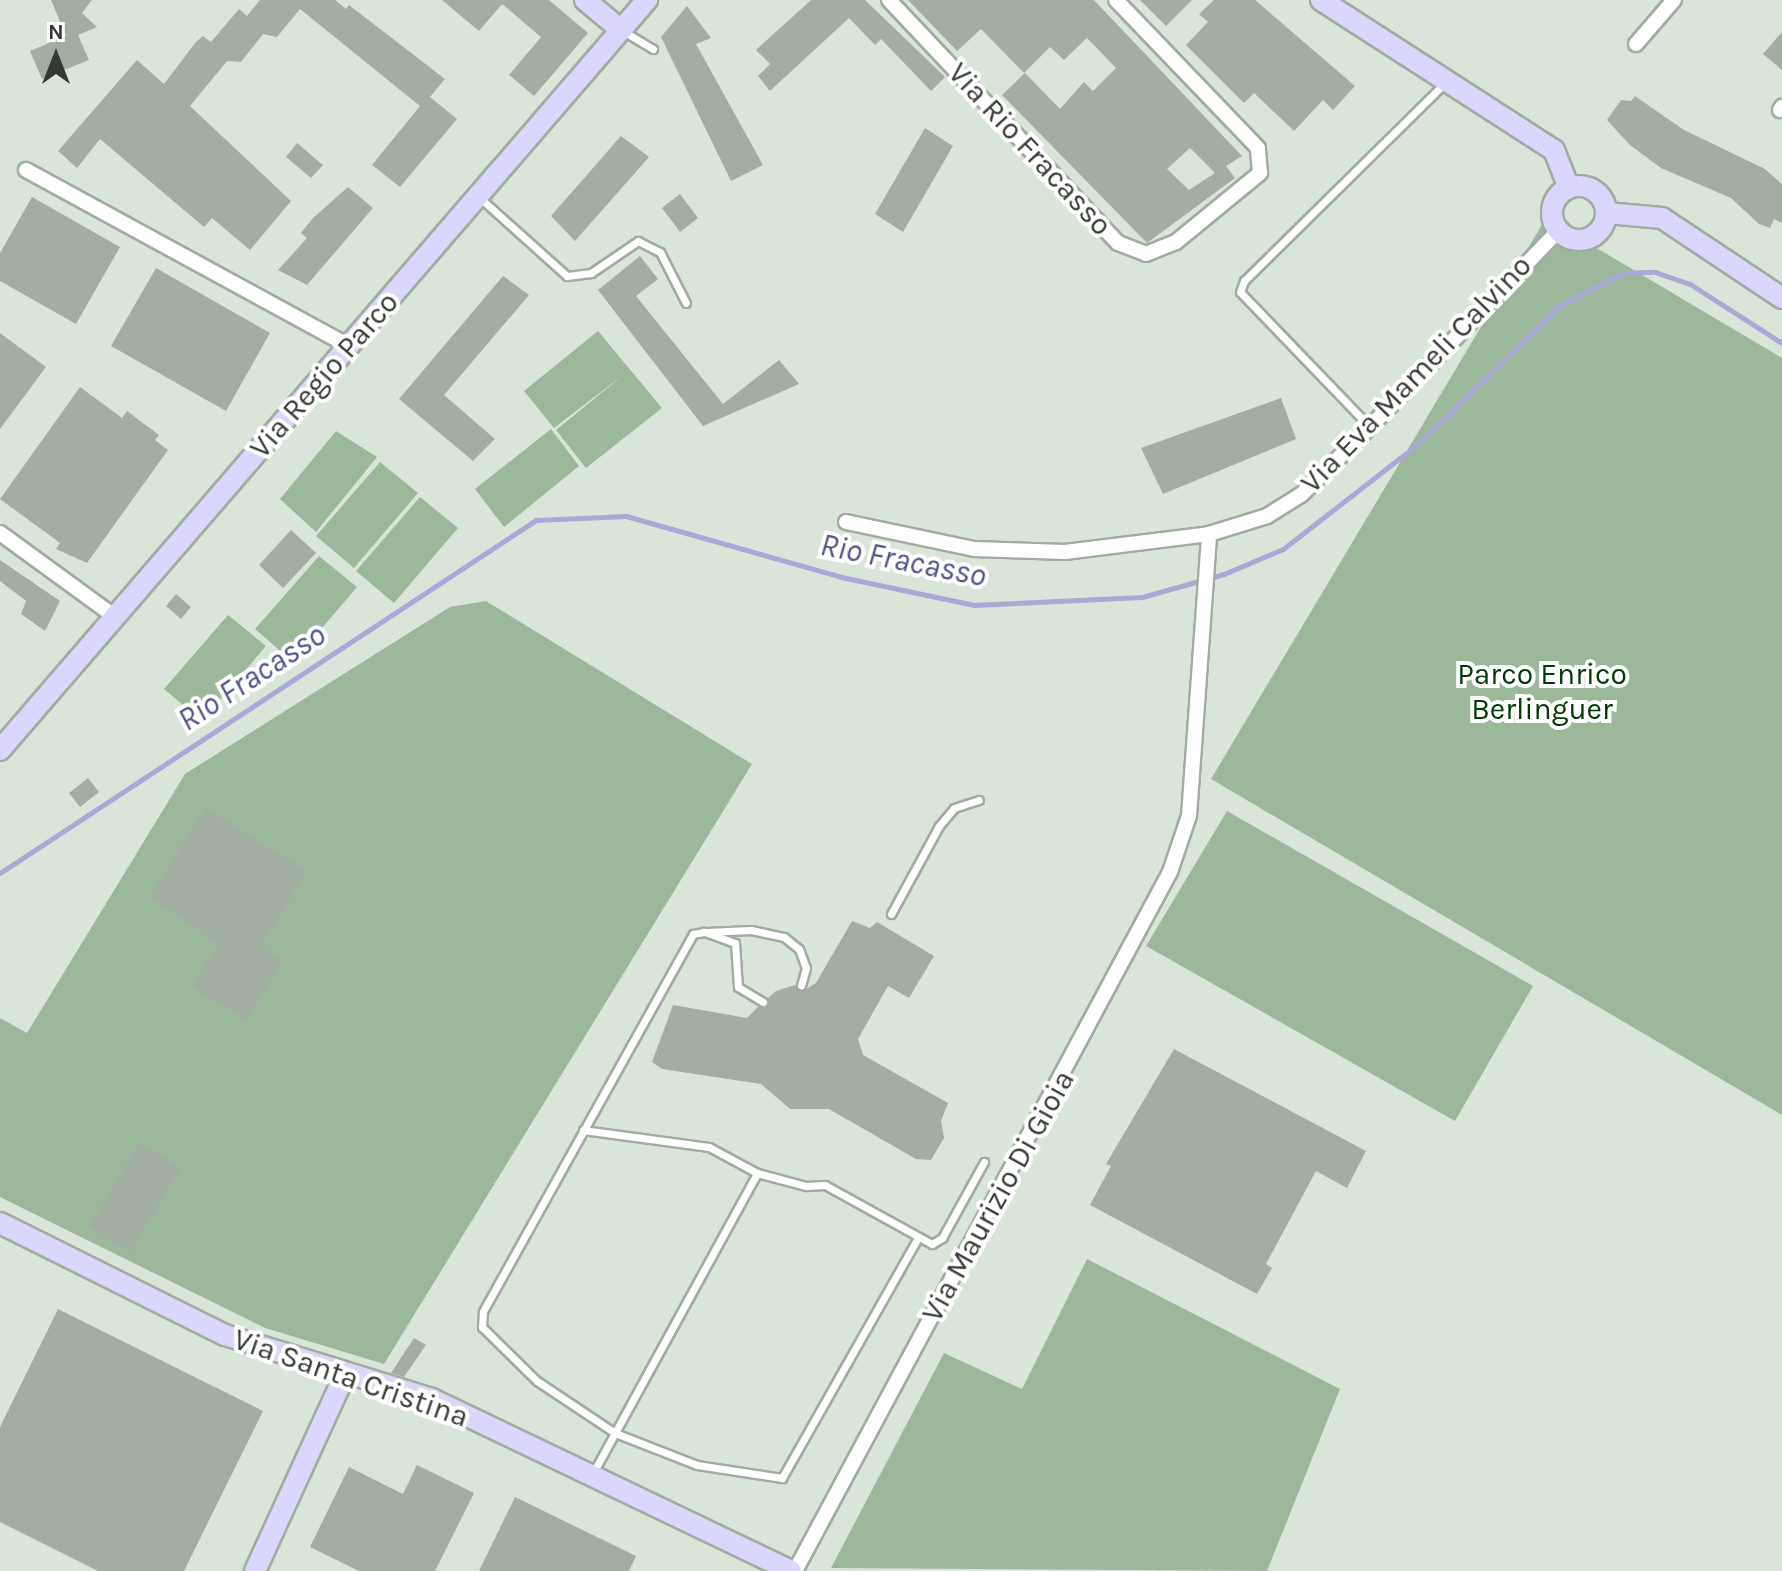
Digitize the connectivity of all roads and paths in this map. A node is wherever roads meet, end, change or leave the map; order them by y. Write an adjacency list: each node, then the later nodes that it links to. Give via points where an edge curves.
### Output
1 (585, 0): 7 (street)
2 (647, 0): 7 (street, Via Regio Parco)
3 (889, 0): 4 (street, Via Rio Fracasso, via 1118,243 1146,254 1176,242 1260,173 1258,148)
4 (1116, 0)
5 (1321, 0): 10 (street)
6 (1674, 0): 8 (street)
7 (621, 30): 9 (lane); 13 (street, Via Regio Parco)
8 (1636, 44)
9 (653, 49)
10 (1445, 82): 12 (street, via 1554,150); 19 (lane, via 1244,281 1240,292)
11 (26, 170): 18 (street)
12 (1569, 188): 14 (street, via 1594,190); 15 (street, via 1553,206)
13 (478, 197): 17 (lane, via 567,276 591,273 638,241 660,252); 18 (street, Via Regio Parco)
14 (1607, 213): 15 (street, via 1602,228 1589,239 1572,239); 16 (street, via 1662,218)
15 (1558, 231): 19 (street, Via Eva Mameli Calvino)
16 (1782, 298)
17 (686, 303)
18 (349, 346): 23 (street, Via Regio Parco)
19 (1370, 427): 22 (street, Via Eva Mameli Calvino, via 1301,495 1267,516)
20 (846, 522): 22 (street, Via Eva Mameli Calvino, via 974,549 1065,552)
21 (0, 533): 23 (street)
22 (1209, 534): 39 (street, Via Maurizio Di Gioia, via 1189,816 1170,872 1063,1079)
23 (115, 617): 24 (street, Via Regio Parco)
24 (0, 750)
25 (979, 800): 26 (lane, via 954,808 939,826)
26 (891, 914)
27 (704, 932): 28 (lane, via 751,930 784,937 799,949 806,968); 29 (lane, via 735,943 738,987); 30 (lane, via 687,941)
28 (801, 985)
29 (763, 1002)
30 (583, 1130): 32 (lane, via 709,1147); 36 (lane, via 481,1321 489,1336 537,1381)
31 (984, 1162): 34 (lane, via 942,1238 932,1244)
32 (757, 1173): 34 (lane, via 806,1186 825,1185); 36 (lane)
33 (0, 1223): 35 (street, Via Santa Cristina, via 225,1335)
34 (918, 1238): 36 (lane, via 782,1478 697,1465)
35 (345, 1374): 37 (street, Via Santa Cristina, via 432,1399); 38 (street)
36 (615, 1433): 37 (lane)
37 (592, 1475): 39 (street, Via Santa Cristina)
38 (255, 1571)
39 (793, 1571)

